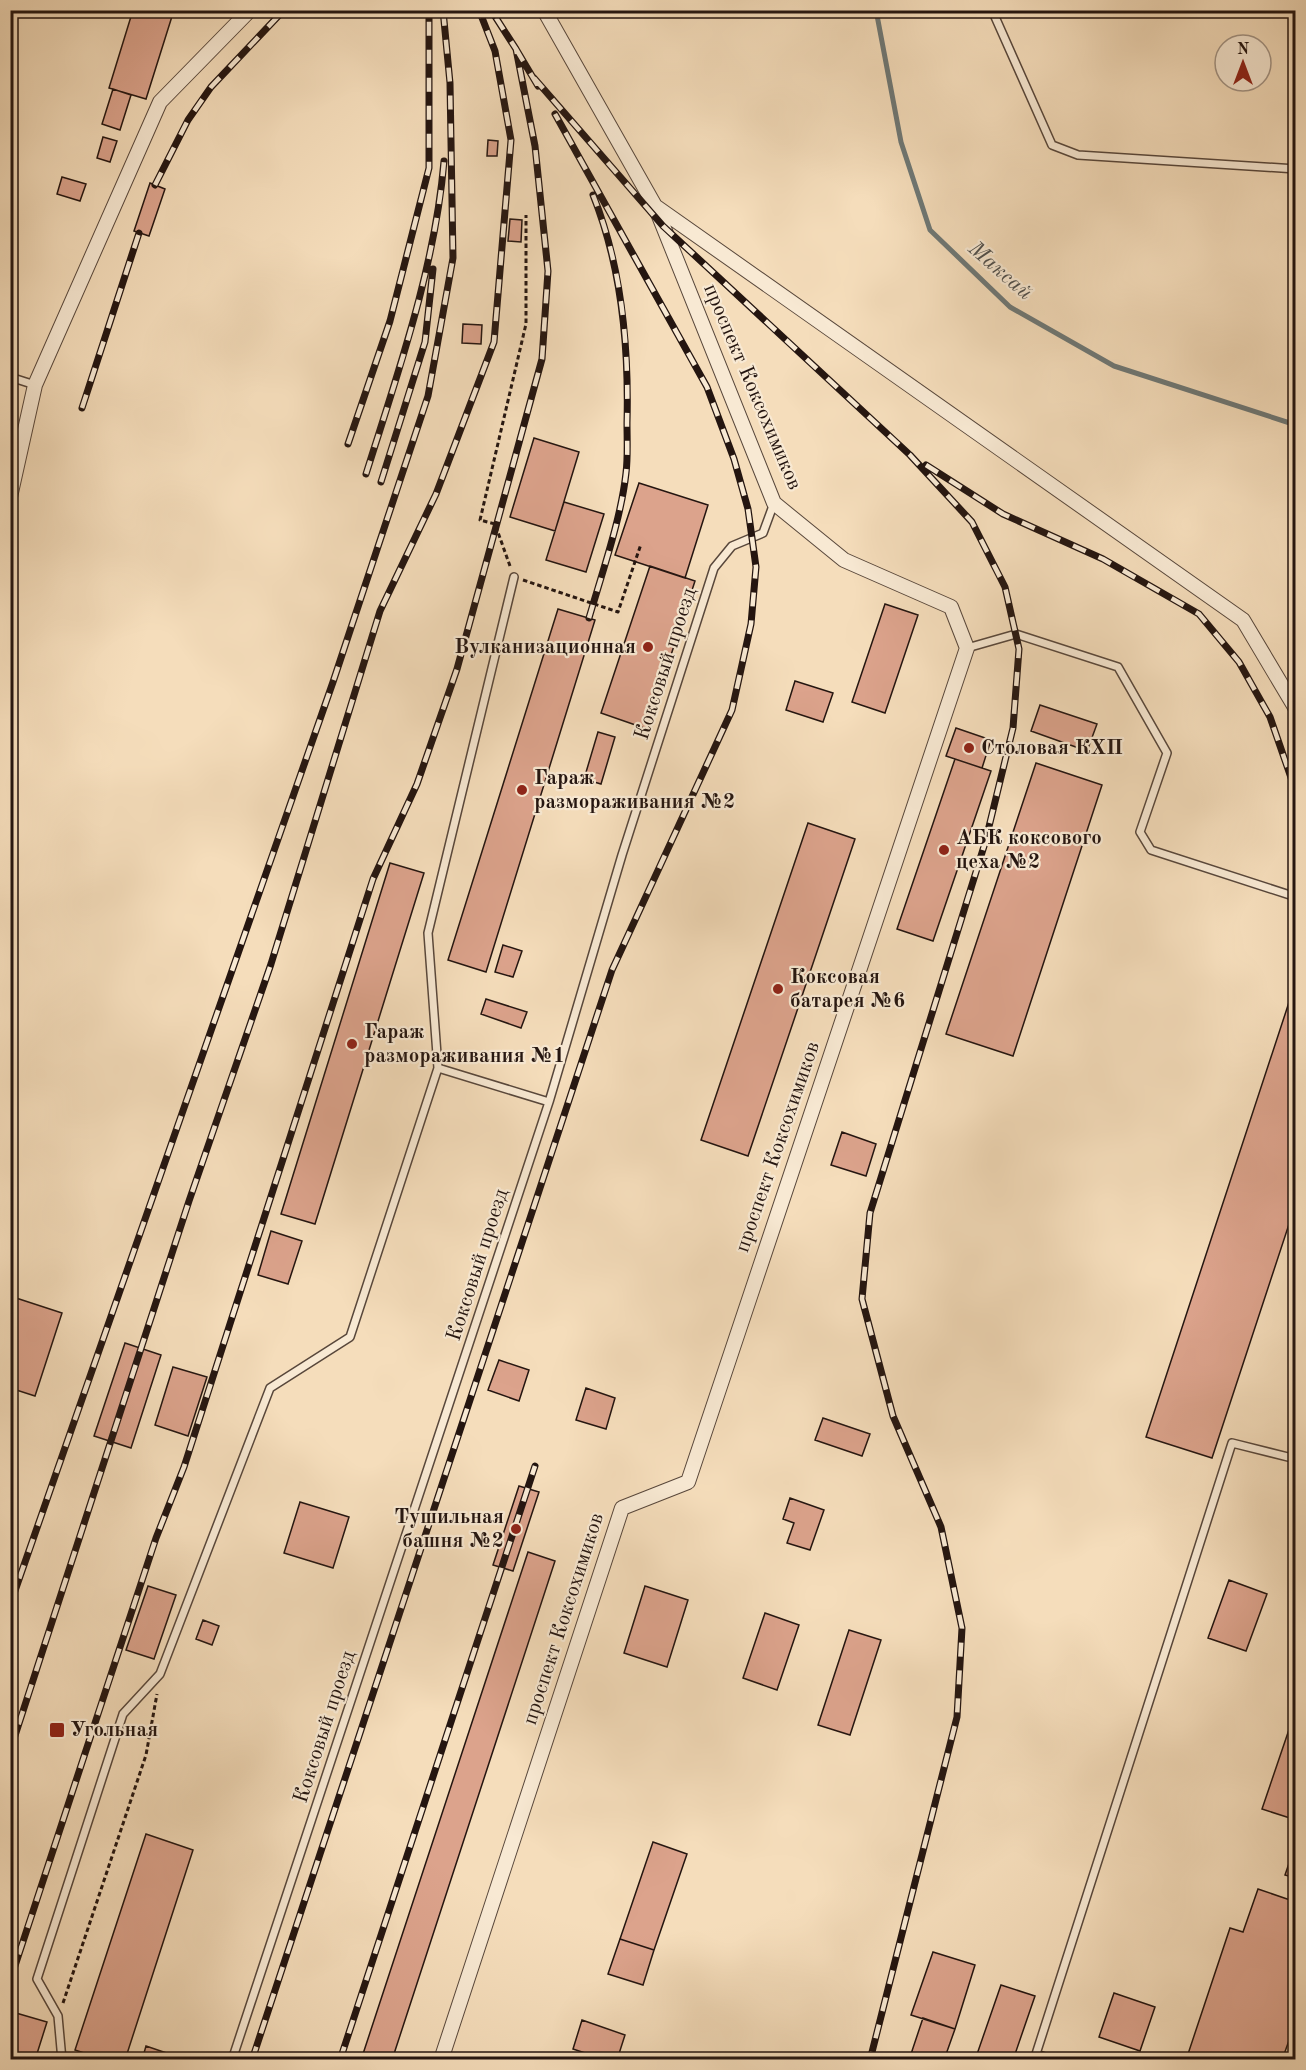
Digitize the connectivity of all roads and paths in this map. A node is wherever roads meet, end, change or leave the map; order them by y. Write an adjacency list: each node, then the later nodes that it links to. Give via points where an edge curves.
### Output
1 (250, 10): 8 (street, via 160,102)
2 (544, 10): 5 (street, проспект Коксохимиков)
3 (992, 10): 4 (lane, via 1052,145 1078,155)
4 (1296, 169)
5 (655, 206): 10 (street, проспект Коксохимиков); 14 (street, via 1243,620)
6 (526, 215): 12 (path, via 526,324 480,519 495,524)
7 (10, 377): 8 (lane)
8 (35, 385): 9 (street)
9 (10, 497)
10 (774, 502): 13 (street, проспект Коксохимиков, via 843,560 951,607); 17 (lane, Коксовый проезд, via 764,533 732,546 714,568 622,855)
11 (641, 544): 12 (path, via 618,612)
12 (514, 577): 16 (lane, via 428,933)
13 (967, 648): 15 (lane, via 1016,634 1118,667 1167,753 1140,832 1151,850); 24 (street, проспект Коксохимиков, via 688,1482 622,1508)
14 (1296, 709)
15 (1296, 897)
16 (438, 1068): 17 (lane); 19 (lane, via 350,1337 270,1388)
17 (549, 1102): 23 (lane, Коксовый проезд)
18 (1296, 1459): 21 (lane, via 1232,1443)
19 (160, 1674): 20 (path, via 146,1755); 20 (lane, via 123,1714 37,1979)
20 (58, 2016): 22 (lane)
21 (1036, 2057): 25 (lane)
22 (62, 2060)
23 (232, 2060)
24 (441, 2060)
25 (1054, 2060)

